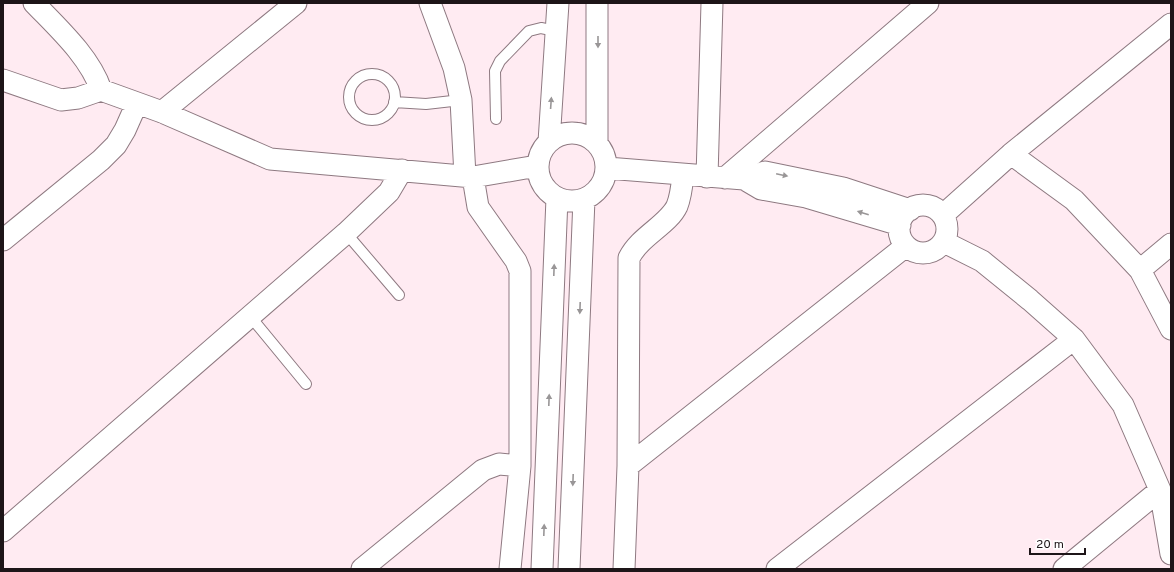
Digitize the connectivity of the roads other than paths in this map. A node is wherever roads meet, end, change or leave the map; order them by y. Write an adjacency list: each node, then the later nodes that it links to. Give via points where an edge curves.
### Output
1 (34, 3): 11 (street, via 96,74)
2 (296, 3): 15 (street)
3 (430, 3): 12 (street, via 454,68)
4 (558, 3): 9 (street)
5 (598, 3): 18 (street, one-way to 18)
6 (712, 3): 25 (street)
7 (928, 3): 25 (street)
8 (1171, 24): 19 (street)
9 (556, 31): 16 (lane, via 540,28 529,32 500,61 495,71); 17 (street, one-way to 9)
10 (3, 80): 11 (street, via 62,100 78,98)
11 (101, 90): 14 (street)
12 (460, 100): 13 (lane, via 426,104); 24 (street)
13 (394, 102): 13 (lane, via 384,116 375,120 366,119 358,116 352,109 349,92 353,83 360,77 377,74 386,78 392,85 395,93)
14 (137, 103): 15 (street); 31 (street, via 125,130 106,156)
15 (162, 112): 22 (street, via 270,159)
16 (496, 119)
17 (548, 142): 18 (street, via 560,134 573,132); 20 (street, via 540,152)
18 (597, 143): 21 (street, via 604,155)
19 (1011, 154): 28 (street); 35 (street, via 1074,200)
20 (538, 166): 24 (street); 26 (street, via 539,179 546,190)
21 (607, 168): 23 (street); 27 (street, via 596,192)
22 (402, 170): 24 (street); 30 (street, via 389,192)
23 (683, 175): 25 (street); 44 (street, via 677,206 671,215 634,249 629,258)
24 (469, 176): 43 (street, via 478,206 516,261 520,271)
25 (725, 178): 29 (street, via 761,189)
26 (557, 198): 27 (street, via 571,201); 41 (street, one-way to 26)
27 (584, 199): 42 (street, one-way to 42)
28 (943, 215): 29 (street, via 928,206 918,206); 32 (street, via 947,224)
29 (905, 217): 34 (street, via 900,235)
30 (346, 234): 36 (lane); 37 (street)
31 (3, 240)
32 (944, 242): 34 (street, via 928,253 919,253); 39 (street, via 982,261)
33 (1171, 244): 35 (street)
34 (906, 246): 44 (street)
35 (1140, 270): 38 (street)
36 (399, 295)
37 (250, 316): 40 (lane); 46 (street)
38 (1171, 329)
39 (1074, 339): 45 (street, via 1123,405); 53 (street)
40 (306, 384)
41 (547, 449): 42 (street); 50 (street, one-way to 41)
42 (574, 450): 51 (street, one-way to 51)
43 (520, 466): 48 (street, via 499,464 483,470); 49 (street)
44 (628, 466): 52 (street)
45 (1160, 490): 47 (street); 54 (street)
46 (3, 531)
47 (1171, 554)
48 (362, 569)
49 (510, 569)
50 (542, 569)
51 (570, 569)
52 (624, 569)
53 (777, 569)
54 (1064, 569)

